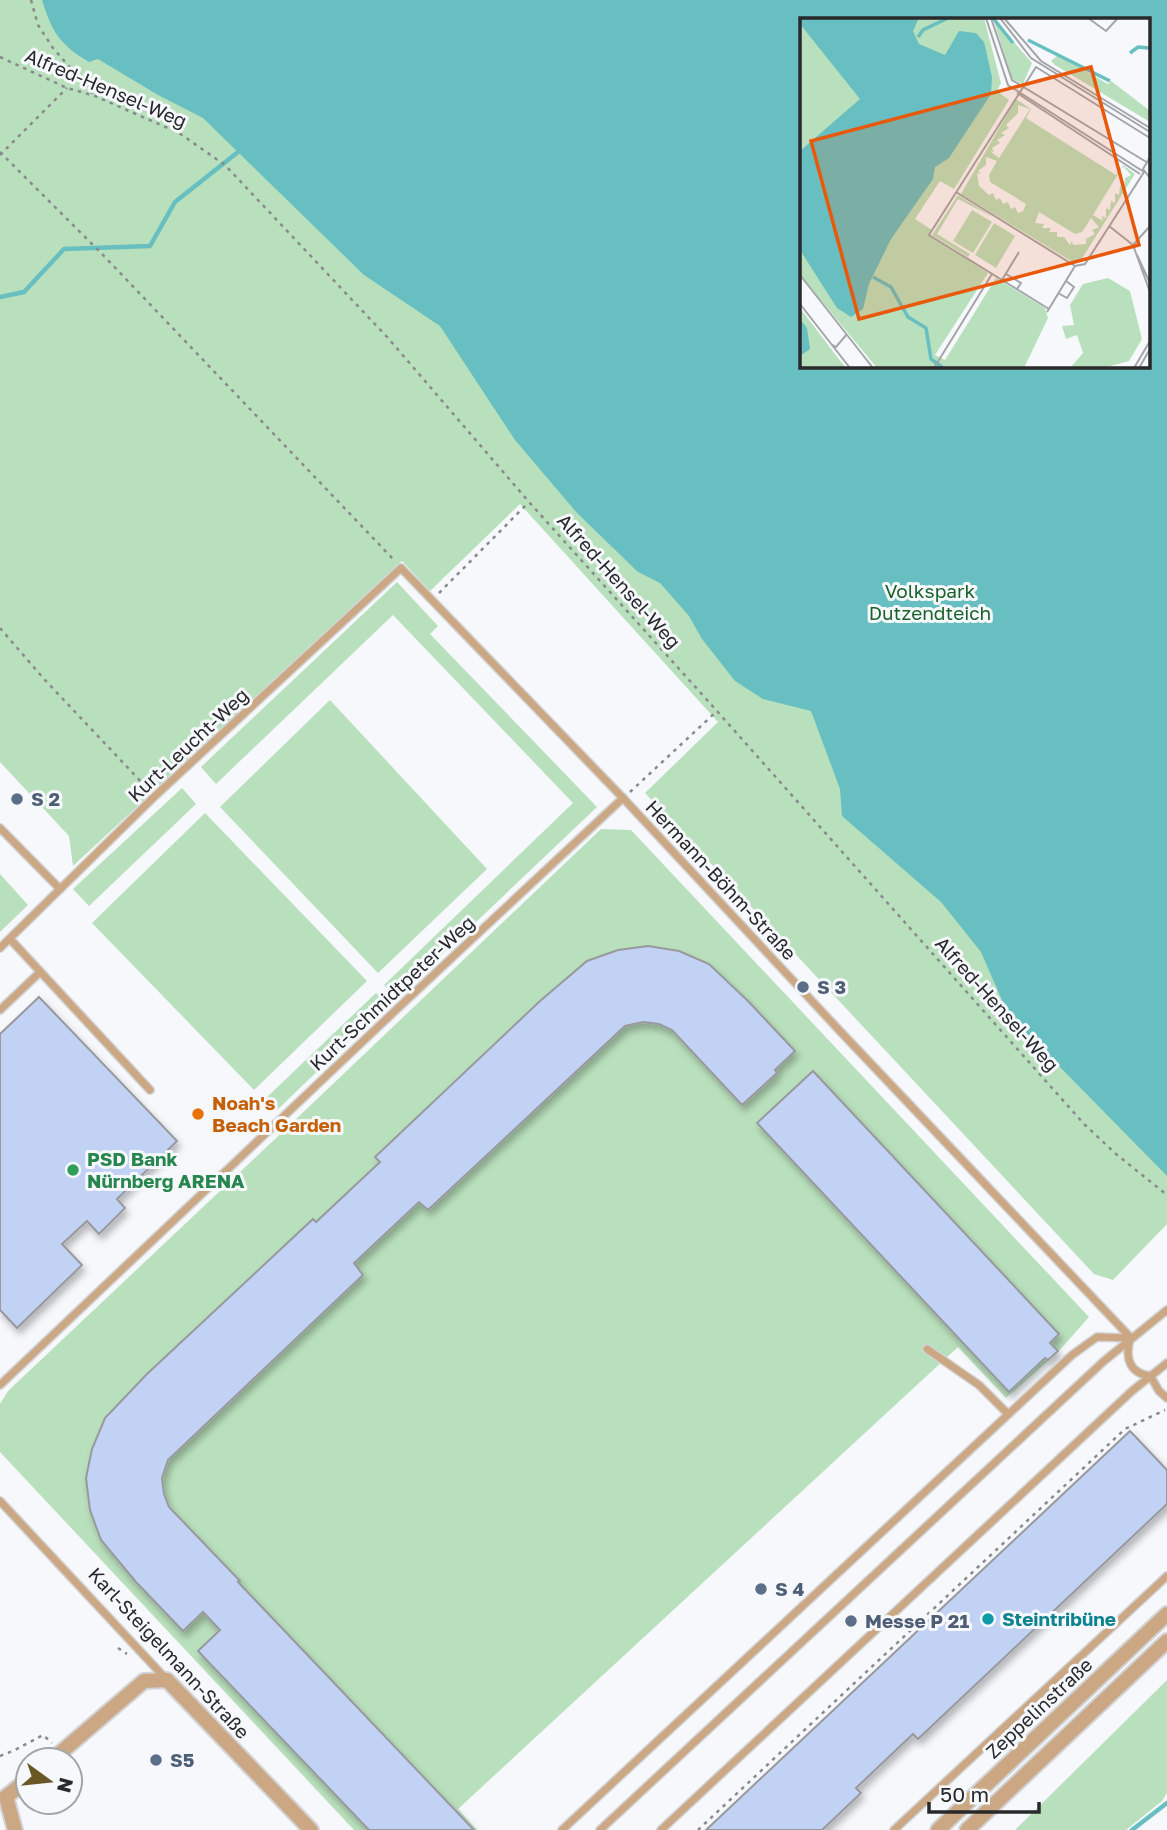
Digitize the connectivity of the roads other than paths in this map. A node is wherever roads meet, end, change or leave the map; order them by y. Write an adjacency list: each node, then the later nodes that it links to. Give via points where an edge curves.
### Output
1 (401, 568): 2 (lane, Hermann-Böhm-Straße); 4 (lane, Kurt-Leucht-Weg)
2 (623, 798): 11 (lane, Hermann-Böhm-Straße); 15 (lane, Kurt-Schmidtpeter-Weg)
3 (0, 828): 4 (lane)
4 (60, 889): 5 (lane, Kurt-Leucht-Weg)
5 (10, 939): 6 (lane, Kurt-Leucht-Weg); 7 (lane)
6 (0, 948)
7 (40, 972): 8 (lane); 9 (lane)
8 (0, 1010)
9 (150, 1090)
10 (1167, 1310): 11 (lane)
11 (1130, 1338): 14 (lane, via 1131,1365); 17 (lane, via 1097,1337); 28 (lane)
12 (927, 1349): 17 (lane, via 979,1385)
13 (1167, 1363): 14 (lane)
14 (1151, 1377): 16 (lane); 29 (lane)
15 (0, 1385)
16 (1167, 1398)
17 (1008, 1414): 27 (lane)
18 (0, 1502): 22 (lane, Karl-Steigelmann-Straße)
19 (1167, 1576): 30 (lane)
20 (1167, 1614): 31 (street, Zeppelinstraße)
21 (1167, 1641): 32 (street, Zeppelinstraße)
22 (167, 1680): 23 (street, via 144,1681); 26 (street, Karl-Steigelmann-Straße)
23 (68, 1746)
24 (3, 1797): 25 (street)
25 (15, 1830)
26 (311, 1830)
27 (562, 1830)
28 (600, 1830)
29 (661, 1830)
30 (894, 1830)
31 (938, 1830)
32 (967, 1830)

